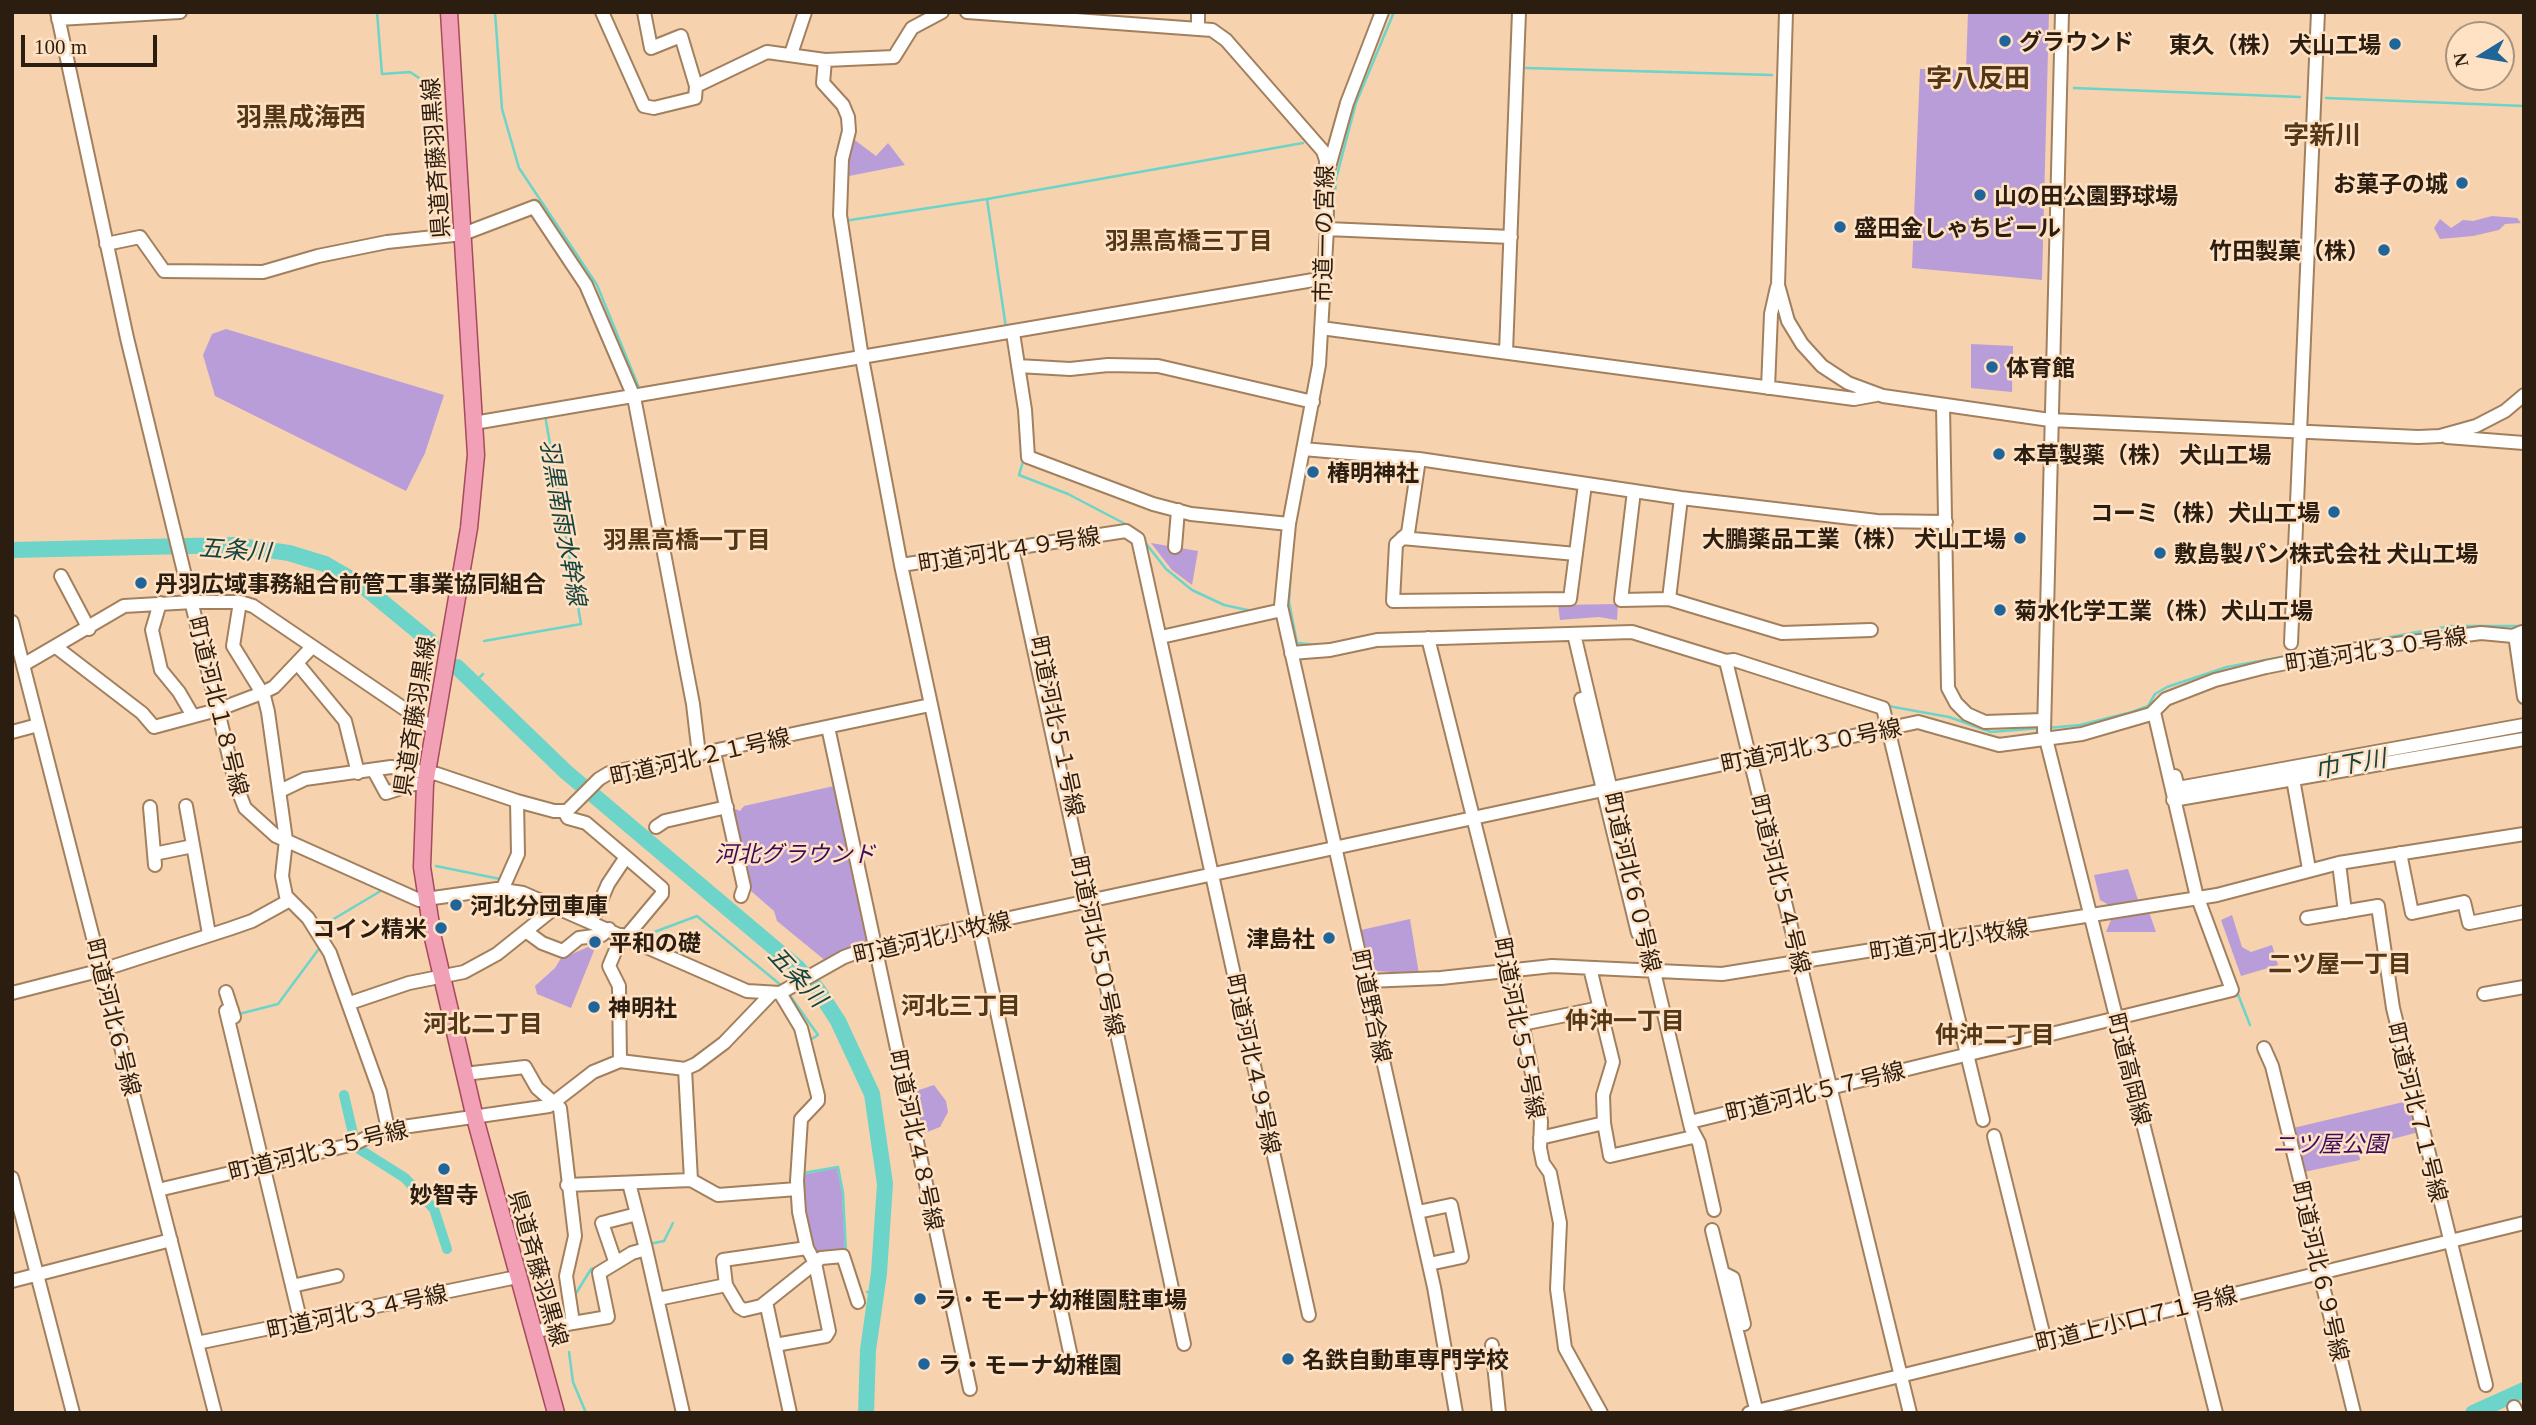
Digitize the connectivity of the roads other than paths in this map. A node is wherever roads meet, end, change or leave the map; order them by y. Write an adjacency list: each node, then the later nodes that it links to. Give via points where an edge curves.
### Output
1 (180, 12): 15 (street)
2 (449, 12): 22 (main road, 県道斉藤羽黒線)
3 (602, 12): 19 (street, via 644,106 695,98)
4 (644, 12): 19 (street, via 651,48 681,36)
5 (805, 12): 17 (street)
6 (942, 12): 18 (street, via 912,28 894,57)
7 (967, 12): 14 (street, 市道一の宮線)
8 (1198, 12): 16 (street)
9 (1382, 12): 20 (street)
10 (1519, 12): 23 (street)
11 (1786, 12): 26 (street)
12 (2062, 12): 38 (street, 町道高岡線)
13 (2318, 12): 40 (street)
14 (1006, 13): 16 (street, 市道一の宮線)
15 (57, 16): 24 (street, 町道河北１８号線)
16 (1198, 26): 20 (street, 市道一の宮線, via 1226,40 1323,151)
17 (790, 54): 18 (street); 19 (street, via 767,52)
18 (825, 60): 30 (street, via 823,83 848,117 840,215)
19 (696, 86)
20 (1328, 169): 21 (street, 市道一の宮線)
21 (1327, 229): 23 (street); 25 (street, 市道一の宮線)
22 (463, 234): 24 (street, via 387,242 263,272 164,271 140,237); 35 (street, via 534,207 586,285); 39 (main road, 県道斉藤羽黒線)
23 (1511, 237): 29 (street)
24 (106, 244): 58 (street, 町道河北１８号線)
25 (1325, 278): 27 (street, 市道一の宮線); 28 (street)
26 (1778, 285): 32 (street); 33 (street, via 1788,321 1812,356 1843,381)
27 (1321, 328): 29 (street); 36 (street, 市道一の宮線)
28 (1013, 333): 30 (street); 31 (street)
29 (1506, 352): 32 (street)
30 (862, 358): 35 (street); 55 (street)
31 (1018, 366): 36 (street, via 1157,366); 48 (street, via 1028,457)
32 (1768, 388): 33 (street, via 1854,399)
33 (1878, 394): 37 (street)
34 (2524, 395): 41 (street, via 2486,422)
35 (634, 397): 39 (street); 93 (street)
36 (1313, 401): 43 (street, 市道一の宮線)
37 (1943, 405): 38 (street); 49 (street)
38 (2050, 420): 40 (street); 88 (street, 町道高岡線)
39 (474, 423): 89 (main road, 県道斉藤羽黒線, via 473,493)
40 (2299, 432): 41 (street); 69 (street)
41 (2440, 436): 42 (street)
42 (2524, 443)
43 (1303, 449): 44 (street); 50 (street, 市道一の宮線)
44 (1419, 459): 45 (street); 51 (street, via 1408,533)
45 (1585, 484): 46 (street); 54 (street)
46 (1634, 491): 47 (street); 57 (street, via 1621,600)
47 (1681, 498): 49 (street, via 1906,523); 57 (street)
48 (1178, 510): 50 (street); 52 (street)
49 (1946, 522): 88 (street, via 1948,688 1967,714 1984,722)
50 (1289, 524): 61 (street, 市道一の宮線)
51 (1402, 538): 54 (street); 54 (street, via 1396,544 1393,601 1570,599)
52 (1175, 547)
53 (1012, 548): 55 (street, 町道河北４９号線); 67 (street, 町道河北４９号線, via 1126,531 1135,534); 123 (street, 町道河北５０号線)
54 (1576, 554)
55 (901, 565): 80 (street, 町道河北４９号線)
56 (61, 576): 62 (street)
57 (1669, 600): 64 (street, via 1782,633)
58 (193, 601): 59 (street); 60 (street); 82 (street, 町道河北１８号線)
59 (240, 602): 71 (street); 78 (street, via 234,650)
60 (160, 603): 62 (street, via 122,607); 83 (street, via 152,630 161,670)
61 (1281, 606): 67 (street); 72 (street, 町道野合線)
62 (89, 629): 70 (street)
63 (13, 630): 75 (street, 町道河北６号線)
64 (1871, 630)
65 (1570, 634): 68 (street); 73 (street, via 1632,632); 99 (street, 町道河北６０号線)
66 (2521, 634): 77 (street); 81 (street, 町道河北３０号線, via 2481,633 2322,654 2215,680 2166,699)
67 (1161, 637): 117 (street, 町道河北４９号線)
68 (1428, 638): 72 (street, via 1377,639); 107 (street, 町道河北５５号線)
69 (2291, 643)
70 (56, 647): 75 (street); 83 (street, via 154,727)
71 (312, 647): 74 (street); 89 (street)
72 (1291, 653): 112 (street, 町道野合線)
73 (1726, 661): 87 (street, via 1883,708); 94 (street, 町道河北５４号線)
74 (297, 663): 78 (street); 96 (street, via 345,721)
75 (25, 671): 76 (street); 84 (street, 町道河北６号線)
76 (12, 681)
77 (2523, 682): 79 (street)
78 (262, 693): 82 (street); 100 (street)
79 (2524, 697)
80 (930, 705): 86 (street, 町道河北２１号線); 130 (street, 町道河北４９号線)
81 (2156, 709): 85 (street, via 2178,788); 88 (street, 町道河北３０号線, via 2092,732); 101 (street)
82 (217, 710): 83 (street); 110 (street, 町道河北１８号線, via 241,802 257,822)
83 (193, 716)
84 (38, 725): 90 (street); 139 (street, 町道河北６号線)
85 (2524, 725)
86 (828, 727): 92 (street, 町道河北２１号線); 136 (street, 町道河北４８号線)
87 (1891, 728): 88 (street, 町道河北３０号線, via 1925,722 1999,745); 94 (street, 町道河北３０号線); 135 (street)
88 (2044, 728): 127 (street, 町道高岡線)
89 (434, 729): 97 (main road, 県道斉藤羽黒線)
90 (12, 732)
91 (2524, 739): 98 (street)
92 (714, 752): 93 (street, 町道河北２１号線); 105 (street)
93 (699, 755): 106 (street, 町道河北２１号線, via 609,774)
94 (1750, 758): 99 (street, 町道河北３０号線); 137 (street, 町道河北５４号線)
95 (374, 771): 96 (street); 97 (street, via 391,767); 97 (street, via 386,793)
96 (358, 773): 100 (street, via 305,779)
97 (426, 778): 102 (street, via 462,780); 122 (main road, 県道斉藤羽黒線, via 421,838)
98 (2293, 779): 101 (street); 116 (street)
99 (1608, 790): 107 (street, 町道河北３０号線); 141 (street, 町道河北６０号線)
100 (279, 791): 110 (street)
101 (2177, 800): 120 (street)
102 (517, 801): 106 (street); 118 (street, via 518,854)
103 (186, 806): 111 (street)
104 (150, 807): 111 (street, via 154,859)
105 (727, 807): 108 (street, via 664,821); 119 (street, via 744,887)
106 (569, 808): 114 (street, via 568,818 586,823)
107 (1472, 820): 112 (street, 町道河北３０号線); 140 (street, 町道河北５５号線)
108 (656, 827)
109 (2524, 834): 113 (street, 町道河北小牧線)
110 (286, 840): 121 (street, via 282,876); 122 (street, 町道河北１８号線)
111 (193, 846): 133 (street)
112 (1337, 849): 117 (street, 町道河北小牧線); 143 (street, 町道野合線)
113 (2400, 853): 115 (street, 町道河北小牧線); 126 (street, via 2412,913 2464,902 2469,923)
114 (626, 857): 129 (street); 134 (street, via 662,888 662,894)
115 (2339, 863): 116 (street, 町道河北小牧線); 125 (street)
116 (2309, 869): 120 (street, 町道河北小牧線)
117 (1213, 876): 123 (street, 町道河北小牧線); 198 (street, 町道河北４９号線)
118 (502, 890): 122 (street); 124 (street)
119 (741, 896)
120 (2198, 898): 127 (street, 町道河北小牧線); 152 (street, via 2232,990)
121 (290, 900): 133 (street, via 252,921); 150 (street, via 308,918 330,953)
122 (426, 900): 142 (main road, 県道斉藤羽黒線)
123 (1092, 901): 130 (street, 町道河北小牧線); 204 (street, 町道河北５０号線)
124 (557, 906): 129 (street); 132 (street)
125 (2345, 912): 128 (street, 町道河北７１号線); 181 (street, 町道河北７１号線, via 2378,906 2393,1008)
126 (2524, 912)
127 (2091, 916): 135 (street, 町道河北小牧線); 152 (street, 町道高岡線)
128 (2307, 918)
129 (592, 921): 131 (street)
130 (978, 926): 136 (street, 町道河北小牧線); 207 (street, 町道河北４９号線)
131 (609, 929): 132 (street, via 579,938 563,951); 134 (street)
132 (527, 932): 142 (street, via 490,959 457,975)
133 (209, 934): 139 (street)
134 (624, 936): 146 (street, via 747,991); 156 (street, via 609,966 619,986)
135 (1942, 940): 137 (street, 町道河北小牧線); 155 (street)
136 (876, 947): 146 (street, 町道河北小牧線, via 851,954); 210 (street, 町道河北４８号線)
137 (1800, 963): 141 (street, 町道河北小牧線, via 1722,974); 159 (street, 町道河北５４号線)
138 (1590, 968): 140 (street, 町道河北小牧線); 141 (street, 町道河北小牧線); 151 (street)
139 (102, 970): 147 (street); 174 (street, 町道河北６号線)
140 (1511, 970): 143 (street, 町道河北小牧線); 153 (street, 町道河北５５号線)
141 (1651, 971): 165 (street, 町道河北６０号線)
142 (442, 976): 150 (street); 158 (main road, 県道斉藤羽黒線)
143 (1367, 981): 176 (street, 町道野合線)
144 (2524, 987): 149 (street)
145 (226, 992): 168 (street)
146 (781, 992): 157 (street, via 696,1065); 173 (street, via 802,1028 818,1096 801,1119)
147 (12, 993)
148 (2237, 995): 152 (street)
149 (2483, 995)
150 (349, 1003): 164 (street)
151 (1600, 1008): 153 (street); 163 (street, via 1613,1062 1603,1095)
152 (2118, 1021): 155 (street, 町道河北５７号線); 197 (street, 町道高岡線)
153 (1522, 1024): 167 (street, 町道河北５５号線, via 1541,1121)
154 (2264, 1048): 187 (street, 町道河北６９号線)
155 (1969, 1056): 159 (street, 町道河北５７号線); 162 (street)
156 (620, 1062): 157 (street, 町道河北３５号線); 160 (street, 町道河北３５号線, via 593,1072)
157 (685, 1069): 170 (street)
158 (464, 1074): 160 (street, via 525,1067 537,1088); 161 (main road, 県道斉藤羽黒線)
159 (1831, 1091): 165 (street, 町道河北５７号線); 208 (street, 町道河北５４号線)
160 (556, 1103): 161 (street, 町道河北３５号線); 172 (street)
161 (475, 1118): 164 (street, 町道河北３５号線); 190 (main road, 県道斉藤羽黒線)
162 (1983, 1120)
163 (1604, 1123): 165 (street, 町道河北５７号線, via 1610,1156); 167 (street)
164 (388, 1129): 168 (street, 町道河北３５号線, via 354,1144)
165 (1691, 1129): 175 (street, 町道河北６０号線, via 1699,1143)
166 (1994, 1136): 202 (street, via 2002,1170 1996,1172)
167 (1540, 1138): 219 (street, 町道河北５５号線, via 1560,1223 1557,1289 1564,1348)
168 (265, 1164): 174 (street, 町道河北３５号線); 193 (street)
169 (12, 1178): 188 (street)
170 (691, 1180): 171 (street); 173 (street, via 718,1195)
171 (629, 1183): 172 (street); 177 (street)
172 (567, 1185): 200 (street, via 575,1236 566,1276)
173 (797, 1189): 182 (street)
174 (158, 1190): 180 (street, 町道河北６号線)
175 (1714, 1210)
176 (1418, 1212): 186 (street, 町道野合線); 186 (street, via 1451,1205 1462,1257)
177 (637, 1214): 183 (street); 184 (street, via 602,1223)
178 (2524, 1223): 181 (street, 町道上小口７１号線)
179 (1712, 1230): 211 (street)
180 (171, 1240): 188 (street); 203 (street, 町道河北６号線)
181 (2449, 1241): 187 (street, 町道上小口７１号線); 209 (street, 町道河北７１号線)
182 (807, 1248): 185 (street); 192 (street, via 723,1260)
183 (646, 1249): 184 (street); 194 (street)
184 (615, 1261): 200 (street, via 599,1273 608,1317)
185 (815, 1263): 195 (street); 196 (street, via 843,1256); 205 (street, via 830,1331 826,1336)
186 (1429, 1264): 217 (street, 町道野合線)
187 (2323, 1273): 197 (street, 町道上小口７１号線); 222 (street, 町道河北６９号線); 223 (street)
188 (37, 1274): 191 (street); 212 (street)
189 (337, 1276): 193 (street)
190 (517, 1277): 199 (street, 町道河北３４号線); 201 (main road, 県道斉藤羽黒線)
191 (12, 1281)
192 (726, 1285): 194 (street); 195 (street, via 744,1310)
193 (292, 1286): 199 (street)
194 (658, 1299): 215 (street)
195 (766, 1302): 205 (street)
196 (858, 1302)
197 (2189, 1305): 202 (street, 町道上小口７１号線); 221 (street, 町道高岡線)
198 (1309, 1315)
199 (301, 1323): 203 (street, 町道河北３４号線)
200 (573, 1323): 201 (street)
201 (533, 1332): 214 (main road, 県道斉藤羽黒線)
202 (2041, 1342): 208 (street, 町道上小口７１号線)
203 (197, 1343): 213 (street, 町道河北６号線)
204 (1184, 1344)
205 (775, 1345): 216 (street)
206 (1492, 1345): 218 (street)
207 (1073, 1366)
208 (1901, 1376): 211 (street, 町道上小口７１号線); 220 (street, 町道河北５４号線)
209 (2486, 1385)
210 (970, 1389)
211 (1758, 1412)
212 (73, 1413)
213 (215, 1413)
214 (556, 1413)
215 (683, 1413)
216 (790, 1413)
217 (1457, 1413)
218 (1499, 1413)
219 (1601, 1413)
220 (1910, 1413)
221 (2217, 1413)
222 (2354, 1413)
223 (2360, 1413)

